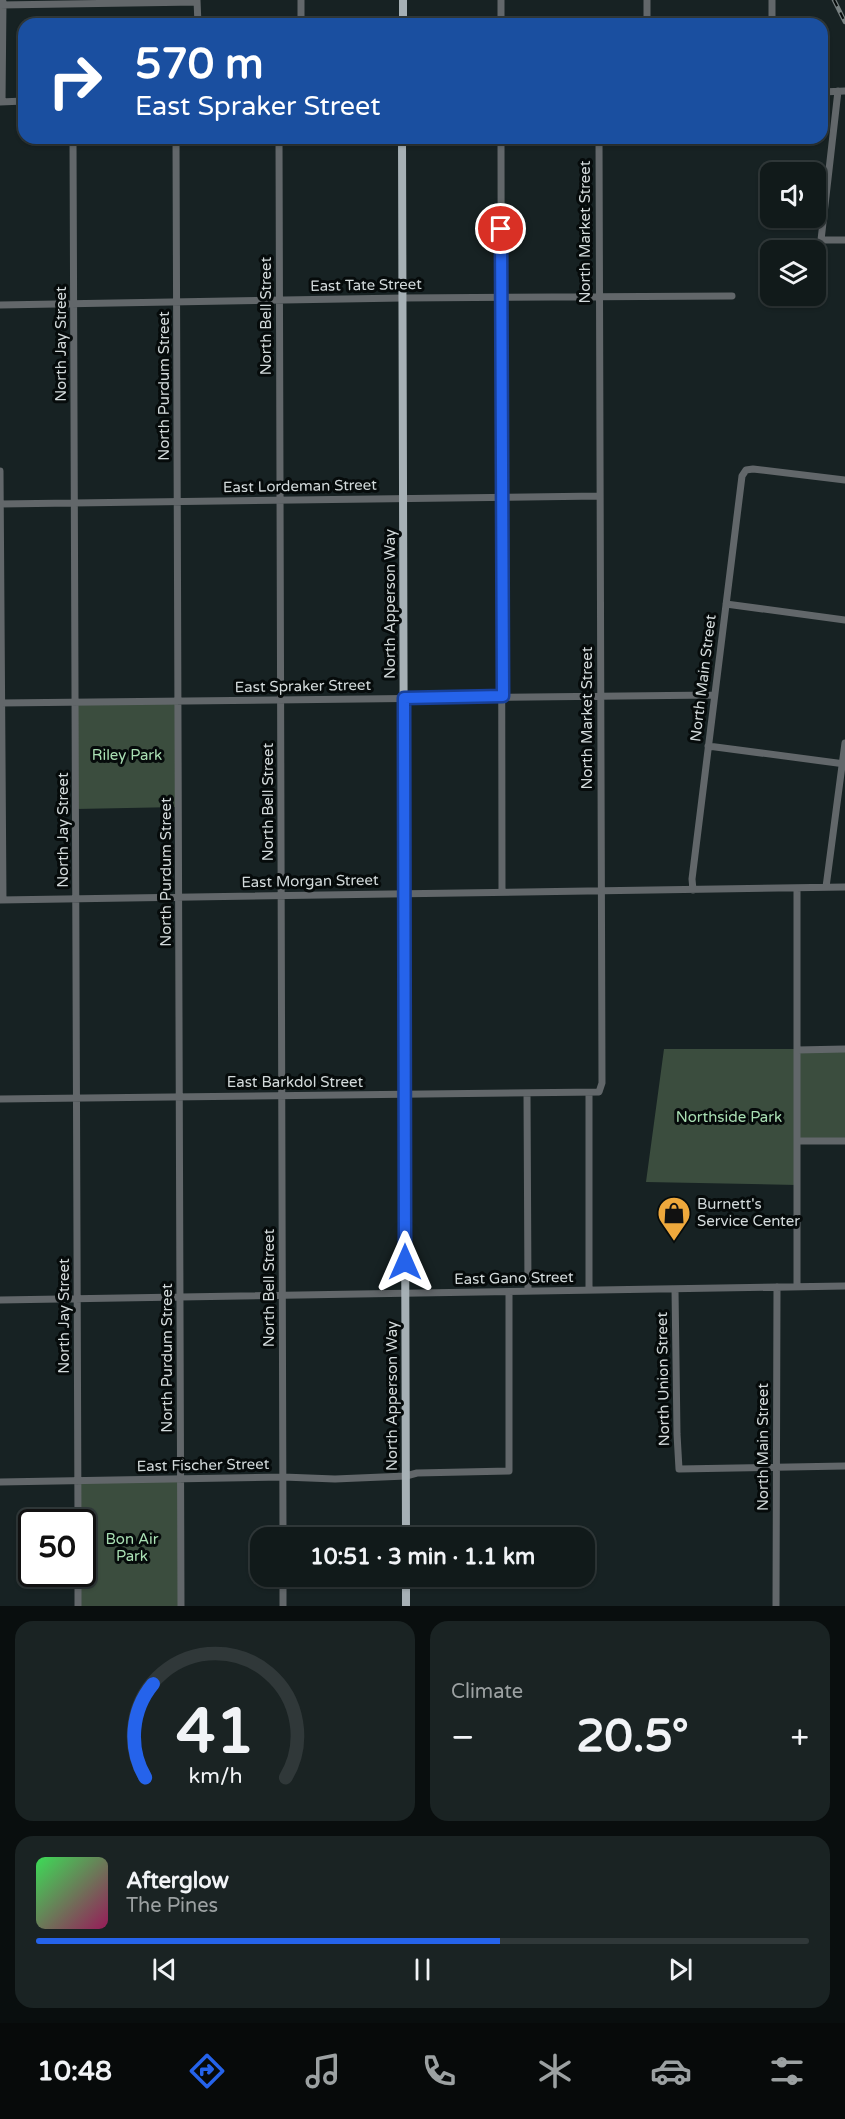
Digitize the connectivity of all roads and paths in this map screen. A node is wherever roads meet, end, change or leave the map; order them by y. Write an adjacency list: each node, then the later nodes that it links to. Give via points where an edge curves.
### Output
1 (300, 0): 9 (street)
2 (403, 0): 10 (main road)
3 (501, 0): 11 (street)
4 (648, 0): 12 (street)
5 (772, 0): 13 (street)
6 (197, 1): 7 (street); 8 (street)
7 (2, 3): 16 (street)
8 (198, 18)
9 (301, 18)
10 (403, 18)
11 (501, 18)
12 (647, 18)
13 (772, 18)
14 (842, 91): 23 (street, via 821,240)
15 (18, 101): 16 (street)
16 (1, 102)
17 (74, 144): 30 (street, North Jay Street)
18 (176, 144): 29 (street, North Purdum Street)
19 (279, 144): 28 (street, North Bell Street)
20 (402, 144): 27 (main road, North Apperson Way)
21 (501, 144): 26 (street)
22 (599, 144): 24 (street, North Market Street)
23 (845, 240)
24 (599, 296): 25 (street, East Tate Street); 26 (street, East Tate Street); 35 (street, North Market Street)
25 (732, 296)
26 (501, 297): 27 (street, East Tate Street); 34 (street)
27 (403, 298): 28 (street, East Tate Street); 36 (main road, North Apperson Way)
28 (279, 300): 29 (street, East Tate Street); 37 (street, North Bell Street)
29 (177, 302): 30 (street, East Tate Street); 38 (street, North Purdum Street)
30 (74, 303): 31 (street, East Tate Street); 39 (street, North Jay Street)
31 (0, 305)
32 (0, 471): 40 (street)
33 (845, 480): 41 (street, North Main Street, via 746,470 742,476)
34 (502, 496): 35 (street, East Lordeman Street); 36 (street, East Lordeman Street); 45 (street)
35 (600, 496): 43 (street, North Market Street)
36 (403, 497): 37 (street, East Lordeman Street); 46 (main road, North Apperson Way)
37 (280, 500): 38 (street, East Lordeman Street); 47 (street, North Bell Street)
38 (178, 501): 39 (street, East Lordeman Street); 48 (street, North Purdum Street)
39 (75, 503): 40 (street, East Lordeman Street); 50 (street, North Jay Street)
40 (1, 504): 49 (street)
41 (726, 604): 42 (street); 44 (street, North Main Street)
42 (845, 620)
43 (601, 695): 44 (street, East Spraker Street); 45 (street, East Spraker Street); 58 (street, North Market Street)
44 (714, 695): 52 (street, North Main Street)
45 (503, 696): 46 (street, East Spraker Street); 59 (street)
46 (404, 698): 47 (street, East Spraker Street); 60 (main road, North Apperson Way)
47 (281, 700): 48 (street, East Spraker Street); 61 (street, North Bell Street)
48 (178, 701): 50 (street, East Spraker Street); 62 (street, North Purdum Street)
49 (0, 702): 50 (street, East Spraker Street); 64 (street)
50 (76, 703): 63 (street, North Jay Street)
51 (845, 742): 53 (street)
52 (708, 746): 53 (street); 57 (street, North Main Street)
53 (844, 764): 54 (street)
54 (826, 887): 55 (street, East Morgan Street); 56 (street, East Morgan Street)
55 (845, 887)
56 (796, 888): 57 (street, East Morgan Street); 66 (street)
57 (693, 890): 58 (street, East Morgan Street)
58 (601, 891): 59 (street, East Morgan Street); 68 (street, North Market Street, via 602,1083 599,1092)
59 (502, 892): 60 (street, East Morgan Street)
60 (404, 893): 61 (street, East Morgan Street); 69 (main road, North Apperson Way)
61 (281, 895): 62 (street, East Morgan Street); 70 (street, North Bell Street)
62 (179, 897): 63 (street, East Morgan Street); 71 (street, North Purdum Street)
63 (76, 898): 64 (street, East Morgan Street); 72 (street, North Jay Street)
64 (2, 900)
65 (845, 1049): 66 (street)
66 (796, 1050): 75 (street)
67 (527, 1093): 68 (street, East Barkdol Street); 69 (street, East Barkdol Street); 81 (street)
68 (589, 1093): 80 (street)
69 (405, 1095): 70 (street, East Barkdol Street); 83 (main road, North Apperson Way)
70 (282, 1096): 71 (street, East Barkdol Street); 84 (street, North Bell Street)
71 (179, 1097): 72 (street, East Barkdol Street); 85 (street, North Purdum Street)
72 (77, 1099): 73 (street, East Barkdol Street); 86 (street, North Jay Street)
73 (0, 1100)
74 (845, 1140): 75 (street)
75 (797, 1141): 78 (street)
76 (845, 1286): 78 (street, East Gano Street)
77 (777, 1287): 78 (street, East Gano Street); 79 (street, East Gano Street); 89 (street, North Main Street)
78 (797, 1287)
79 (675, 1289): 80 (street, East Gano Street); 89 (street, North Union Street, via 679,1469)
80 (589, 1290): 81 (street, East Gano Street)
81 (528, 1291): 82 (street, East Gano Street)
82 (509, 1292): 83 (street, East Gano Street); 90 (street, East Fischer Street, via 509,1471)
83 (405, 1293): 84 (street, East Gano Street); 90 (main road, North Apperson Way)
84 (282, 1296): 85 (street, East Gano Street); 91 (street, North Bell Street)
85 (180, 1297): 86 (street, East Gano Street); 92 (street, North Purdum Street)
86 (78, 1299): 87 (street, East Gano Street); 93 (street, North Jay Street)
87 (0, 1300)
88 (845, 1466): 89 (street)
89 (776, 1467): 105 (street, North Main Street)
90 (406, 1476): 91 (street, East Fischer Street); 97 (main road, North Apperson Way)
91 (283, 1478): 92 (street, East Fischer Street); 96 (street, North Bell Street)
92 (181, 1479): 93 (street, East Fischer Street); 102 (street, North Purdum Street)
93 (78, 1480): 94 (street, East Fischer Street); 95 (street, North Jay Street)
94 (0, 1482)
95 (78, 1509)
96 (283, 1527)
97 (406, 1527)
98 (78, 1587): 101 (street)
99 (283, 1587): 103 (street)
100 (406, 1587): 104 (main road)
101 (78, 1606)
102 (181, 1606)
103 (284, 1606)
104 (406, 1606)
105 (776, 1606)

